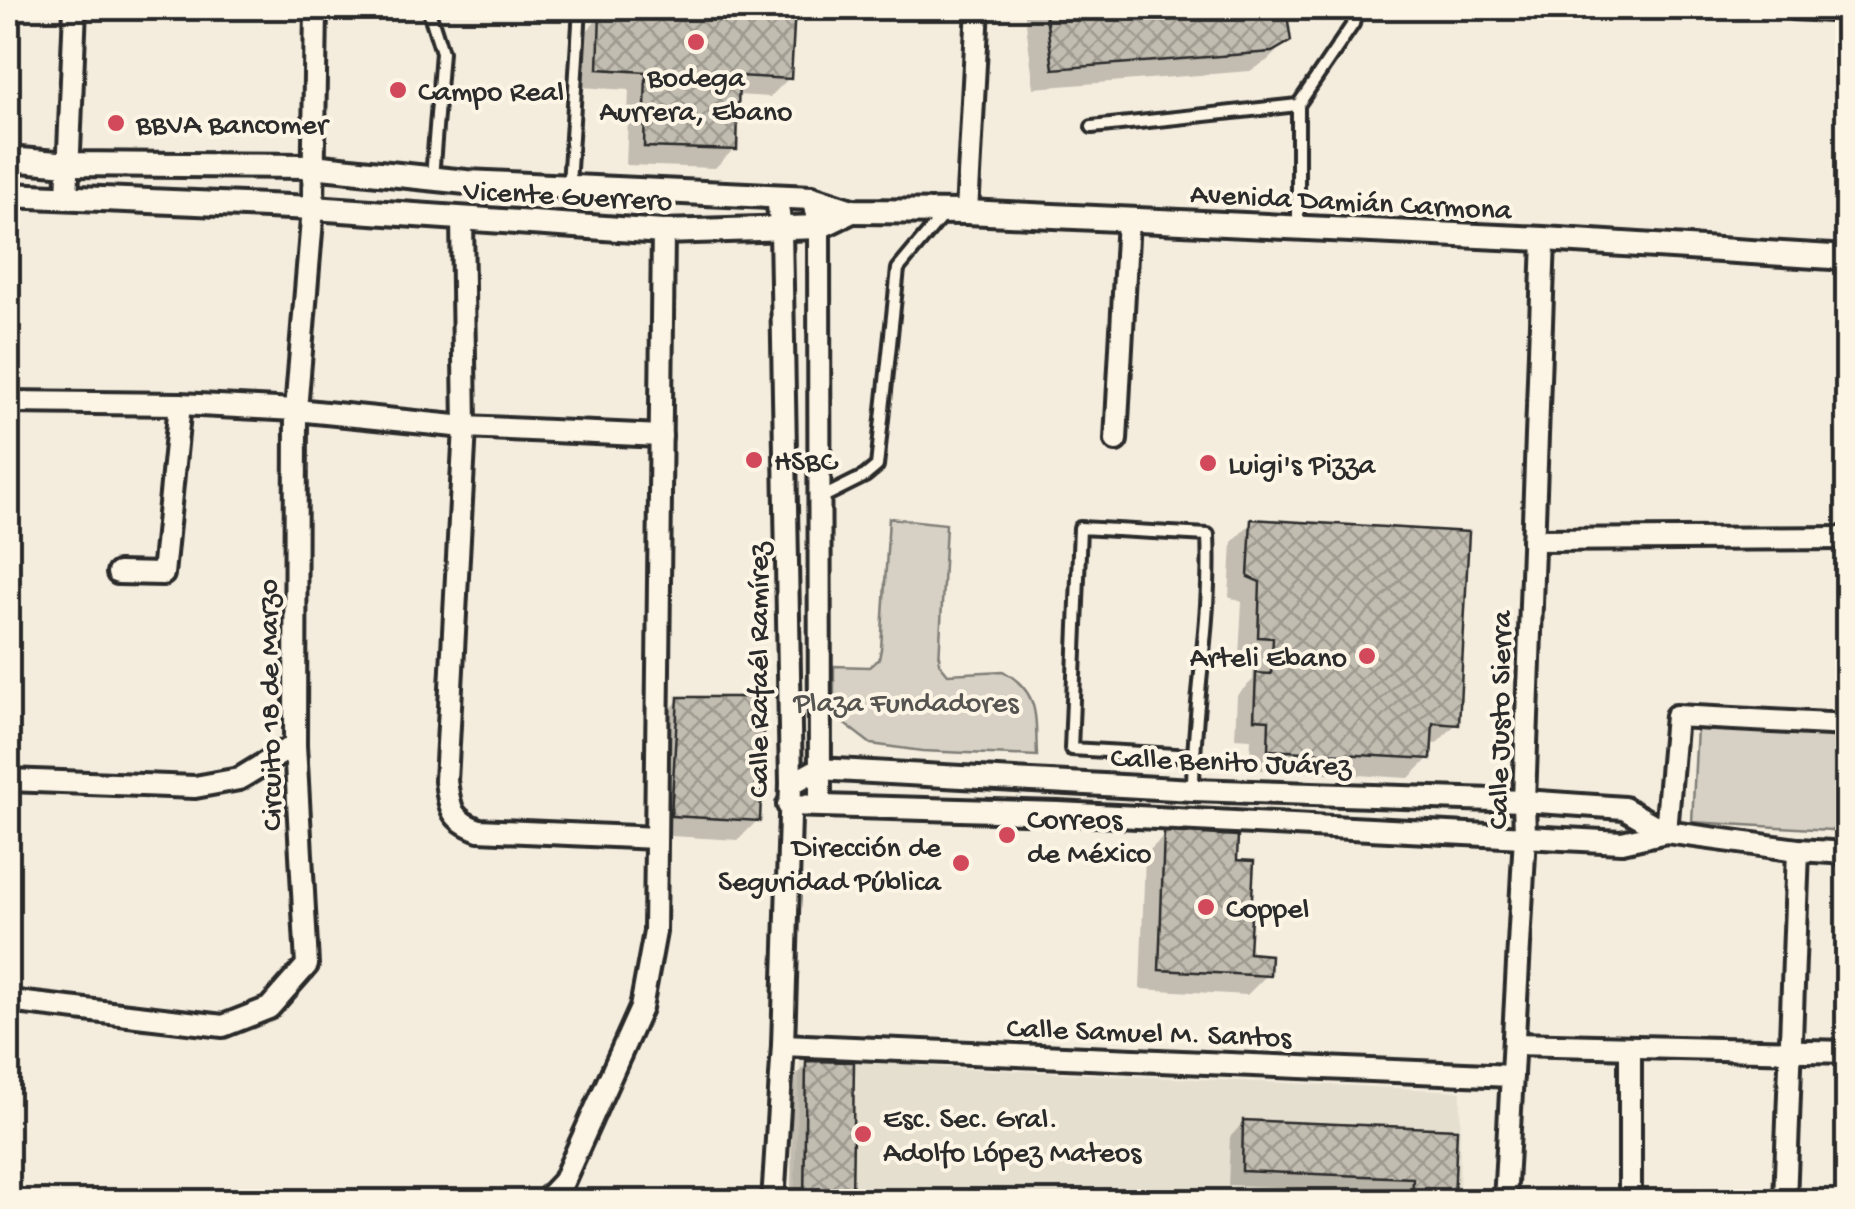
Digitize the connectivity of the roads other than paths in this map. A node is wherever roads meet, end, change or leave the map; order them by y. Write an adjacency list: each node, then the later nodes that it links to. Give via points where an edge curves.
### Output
1 (75, 8): 12 (street)
2 (316, 8): 13 (street, Circuito 18 de Marzo)
3 (428, 8): 14 (lane, via 442,52)
4 (580, 8): 15 (lane)
5 (978, 8): 22 (street)
6 (1357, 8): 9 (lane)
7 (1793, 8): 8 (street)
8 (1848, 11)
9 (1298, 105): 10 (lane); 26 (lane)
10 (1092, 127)
11 (8, 159): 12 (street, Vicente Guerrero)
12 (69, 164): 13 (street, Vicente Guerrero); 17 (street)
13 (312, 166): 14 (street, Vicente Guerrero); 20 (street, Circuito 18 de Marzo)
14 (432, 179): 15 (street, Vicente Guerrero)
15 (569, 185): 18 (street, Vicente Guerrero)
16 (8, 195): 17 (street, Vicente Guerrero)
17 (67, 198): 20 (street, Vicente Guerrero)
18 (777, 198): 19 (street, Vicente Guerrero); 27 (street, Calle Rafaél Ramírez)
19 (812, 198): 21 (street, Avenida Damián Carmona); 25 (street, Calle Rafaél Ramírez)
20 (313, 208): 23 (street, Vicente Guerrero); 33 (street, Circuito 18 de Marzo)
21 (852, 211): 22 (street, Avenida Damián Carmona); 25 (street, Avenida Damián Carmona)
22 (956, 212): 24 (street, Avenida Damián Carmona); 37 (lane, via 898,269 877,466)
23 (462, 218): 28 (street, Vicente Guerrero); 34 (street)
24 (1128, 219): 26 (street, Avenida Damián Carmona); 36 (street)
25 (819, 227): 27 (street, Vicente Guerrero); 37 (street, Calle Rafaél Ramírez)
26 (1298, 227): 29 (street, Avenida Damián Carmona)
27 (782, 230): 28 (street, Vicente Guerrero); 48 (street, Calle Rafaél Ramírez)
28 (664, 232): 35 (street)
29 (1544, 239): 30 (street, Avenida Damián Carmona); 39 (street, Calle Justo Sierra)
30 (1848, 258)
31 (8, 402): 32 (street)
32 (180, 404): 33 (street); 40 (street, via 162,574)
33 (296, 410): 34 (street); 42 (street, Circuito 18 de Marzo)
34 (464, 427): 35 (street); 54 (street, via 450,808 479,830)
35 (661, 436): 54 (street)
36 (1116, 440)
37 (821, 498): 44 (street, Calle Rafaél Ramírez)
38 (1848, 538): 39 (street)
39 (1533, 540): 49 (street, Calle Justo Sierra)
40 (118, 573)
41 (1848, 724): 52 (street, via 1676,716)
42 (295, 744): 45 (street, via 239,779 195,787); 57 (street, Circuito 18 de Marzo, via 307,964 269,1008 222,1026)
43 (1193, 756): 43 (lane, via 1071,749 1080,528 1208,535); 47 (lane)
44 (818, 769): 46 (street, Calle Benito Juárez); 48 (street); 50 (street, Calle Rafaél Ramírez)
45 (8, 780)
46 (1060, 784): 47 (street, Calle Benito Juárez); 51 (street)
47 (1193, 790): 49 (street, Calle Benito Juárez)
48 (790, 794): 50 (street, Calle Benito Juárez); 59 (street, Calle Rafaél Ramírez)
49 (1524, 802): 52 (street, Calle Benito Juárez, via 1624,808); 53 (street, Calle Justo Sierra)
50 (820, 804): 51 (street, Calle Benito Juárez)
51 (1058, 813): 53 (street, Calle Benito Juárez)
52 (1666, 832): 53 (street, Calle Benito Juárez, via 1622,842); 55 (street, Calle Benito Juárez)
53 (1526, 834): 58 (street, Calle Justo Sierra)
54 (656, 838): 64 (street, via 655,932 641,1008 563,1182)
55 (1798, 850): 56 (street, Calle Benito Juárez); 61 (street)
56 (1848, 853)
57 (8, 1001)
58 (1514, 1044): 60 (street); 63 (street, Calle Justo Sierra)
59 (783, 1045): 63 (street, Calle Samuel M. Santos); 65 (street, Calle Rafaél Ramírez)
60 (1630, 1047): 61 (street); 67 (street)
61 (1790, 1052): 62 (street); 68 (street)
62 (1848, 1052)
63 (1512, 1076): 66 (street, Calle Justo Sierra)
64 (544, 1202)
65 (773, 1202)
66 (1505, 1202)
67 (1630, 1202)
68 (1785, 1202)

